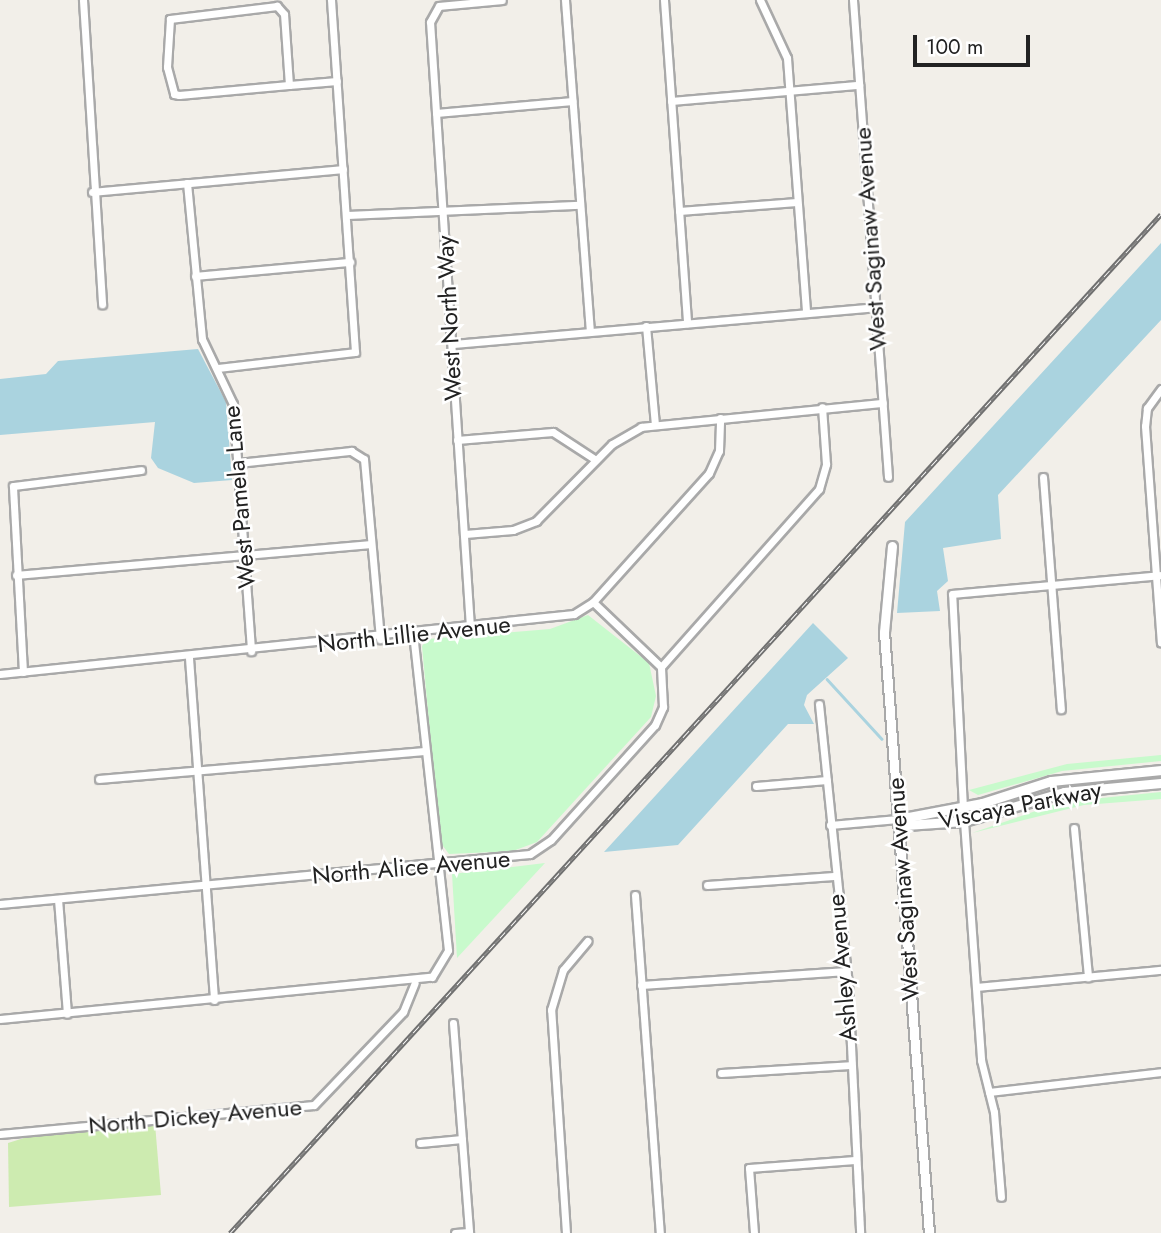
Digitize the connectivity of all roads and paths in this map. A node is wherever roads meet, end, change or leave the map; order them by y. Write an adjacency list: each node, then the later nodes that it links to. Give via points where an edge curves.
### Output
1 (83, 0): 20 (street)
2 (220, 0): 10 (street)
3 (229, 0): 10 (street)
4 (331, 0): 11 (street)
5 (502, 0): 17 (street, West North Way, via 433,9)
6 (565, 0): 15 (street)
7 (664, 0): 16 (street)
8 (760, 0): 14 (street, via 765,21 785,48)
9 (853, 0): 13 (street, West Saginaw Avenue)
10 (225, 10): 12 (street, via 281,8); 12 (street, via 170,19 167,67 174,94)
11 (337, 81): 12 (street); 18 (street)
12 (289, 85)
13 (859, 85): 14 (street); 29 (street, West Saginaw Avenue)
14 (790, 92): 16 (street); 21 (street)
15 (572, 101): 17 (street); 22 (street)
16 (671, 101): 24 (street)
17 (436, 113): 23 (street, West North Way)
18 (343, 169): 19 (street); 25 (street)
19 (187, 183): 20 (street); 27 (street, West Pamela Lane)
20 (92, 192): 28 (street)
21 (797, 202): 24 (street); 30 (street)
22 (580, 205): 23 (street, via 501,212); 33 (street)
23 (443, 209): 25 (street); 34 (street, West North Way)
24 (679, 211): 31 (street)
25 (347, 215): 26 (street)
26 (350, 262): 27 (street); 35 (street, via 355,352)
27 (195, 276): 35 (street, West Pamela Lane, via 202,339)
28 (102, 304)
29 (874, 307): 30 (street); 37 (street, West Saginaw Avenue)
30 (806, 312): 31 (street)
31 (687, 323): 32 (street)
32 (646, 326): 33 (street); 40 (street)
33 (590, 331): 34 (street)
34 (454, 344): 41 (street, West North Way)
35 (217, 369): 43 (street, West Pamela Lane, via 233,404)
36 (1161, 389): 52 (street, via 1145,417)
37 (883, 403): 38 (street); 45 (street, West Saginaw Avenue)
38 (822, 407): 39 (street); 61 (street, via 826,464 819,489)
39 (720, 418): 40 (street); 54 (street, North Lillie Avenue, via 719,451 709,472)
40 (655, 424): 42 (street, via 628,432)
41 (457, 440): 42 (street, via 554,432); 47 (street, West North Way)
42 (596, 460): 47 (street, via 536,521 513,530)
43 (238, 463): 48 (street, via 360,454); 50 (street, West Pamela Lane)
44 (141, 470): 51 (street, via 13,486)
45 (888, 477)
46 (1043, 477): 53 (street)
47 (464, 534): 55 (street, West North Way)
48 (371, 544): 50 (street); 57 (street)
49 (892, 546): 76 (street, West Saginaw Avenue, via 884,617)
50 (245, 555): 51 (street); 59 (street, West Pamela Lane)
51 (16, 575): 62 (street)
52 (1158, 576): 53 (street); 58 (street)
53 (1052, 585): 65 (street); 75 (street, via 952,594)
54 (593, 602): 55 (street, North Lillie Avenue, via 555,619); 61 (street)
55 (470, 627): 56 (street, North Lillie Avenue)
56 (414, 632): 57 (street, North Lillie Avenue); 66 (street)
57 (380, 639): 59 (street, North Lillie Avenue)
58 (1161, 642)
59 (251, 652): 60 (street, North Lillie Avenue)
60 (189, 658): 62 (street, North Lillie Avenue); 68 (street)
61 (661, 667): 80 (street, North Alice Avenue, via 666,692 655,725 551,840 516,858)
62 (23, 672): 63 (street, North Lillie Avenue)
63 (0, 674)
64 (819, 704): 71 (street, Ashley Avenue)
65 (1061, 709)
66 (424, 751): 68 (street); 80 (street)
67 (1161, 770): 69 (street, Viscaya Parkway)
68 (197, 771): 70 (street); 83 (street)
69 (1089, 775): 74 (street, via 1086,783); 75 (street, Viscaya Parkway)
70 (99, 779)
71 (827, 780): 73 (street); 78 (street, Ashley Avenue)
72 (1161, 783): 74 (street, Viscaya Parkway)
73 (756, 786)
74 (1043, 797): 77 (street, Viscaya Parkway)
75 (963, 808): 76 (street, Viscaya Parkway)
76 (898, 819): 77 (street, Viscaya Parkway, via 906,825); 78 (street); 113 (street, West Saginaw Avenue)
77 (964, 821): 93 (street)
78 (830, 825): 81 (street, Ashley Avenue)
79 (1074, 828): 90 (street)
80 (440, 865): 83 (street, North Alice Avenue); 91 (street, via 447,956 432,977)
81 (835, 876): 82 (street); 89 (street, Ashley Avenue)
82 (707, 885)
83 (205, 886): 85 (street, North Alice Avenue); 94 (street)
84 (635, 895): 92 (street)
85 (58, 899): 86 (street, North Alice Avenue); 95 (street)
86 (0, 904)
87 (587, 941): 109 (street, via 563,970 551,1010)
88 (1161, 970): 90 (street)
89 (847, 971): 92 (street); 98 (street, Ashley Avenue)
90 (1088, 977): 93 (street)
91 (415, 983): 94 (street); 102 (street, North Dickey Avenue, via 403,1012 314,1105)
92 (642, 985): 110 (street)
93 (976, 987): 101 (street)
94 (214, 1000): 95 (street)
95 (67, 1014): 96 (street)
96 (0, 1019)
97 (453, 1023): 103 (street)
98 (850, 1065): 100 (street); 105 (street, Ashley Avenue)
99 (1161, 1072): 101 (street)
100 (721, 1073)
101 (989, 1092): 106 (street)
102 (0, 1134)
103 (462, 1139): 104 (street); 107 (street)
104 (420, 1143)
105 (855, 1160): 111 (street, via 748,1168); 112 (street, Ashley Avenue)
106 (1001, 1197)
107 (469, 1232): 108 (street)
108 (455, 1233)
109 (566, 1233)
110 (660, 1233)
111 (754, 1233)
112 (860, 1233)
113 (929, 1233)

